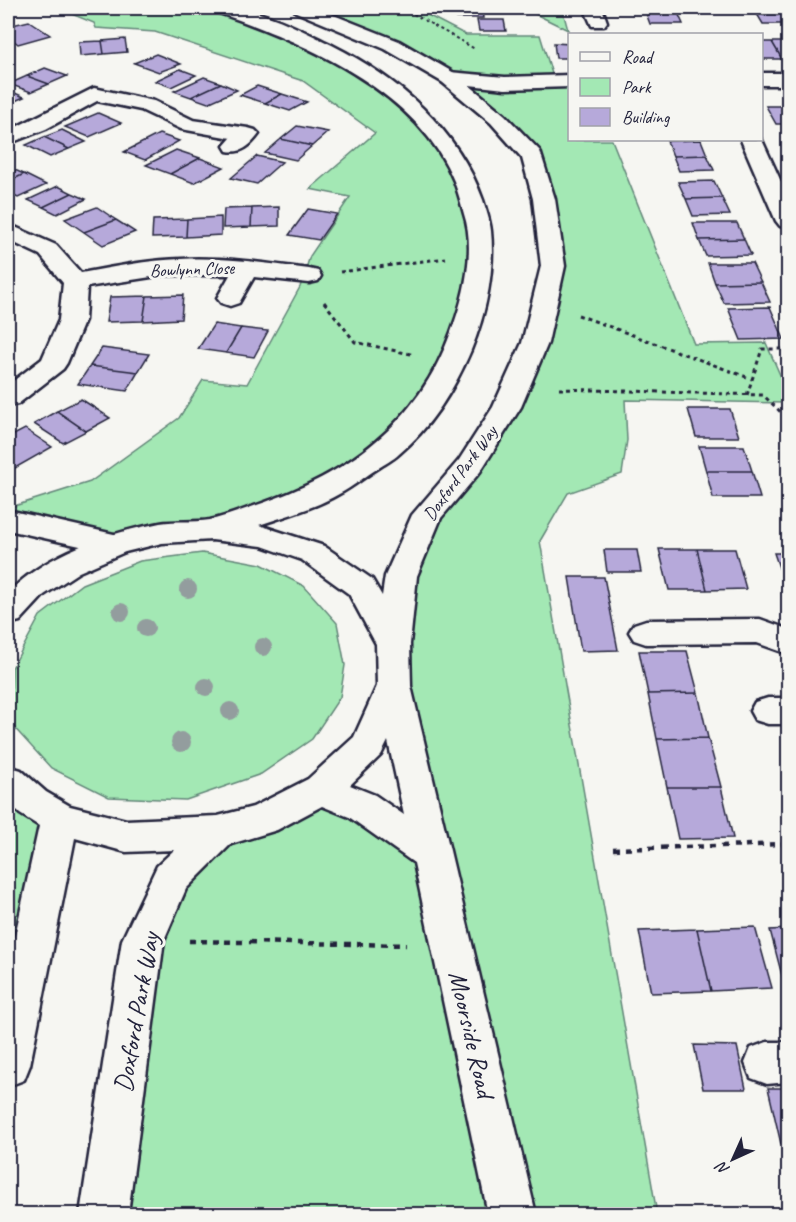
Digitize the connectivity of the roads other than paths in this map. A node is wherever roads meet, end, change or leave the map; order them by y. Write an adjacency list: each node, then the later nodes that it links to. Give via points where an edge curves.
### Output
1 (222, 8): 19 (main road, Doxford Park Way, via 325,48 386,84 435,133 462,171 479,223 478,276 468,325 441,386 393,445 324,490)
2 (302, 8): 3 (main road, Doxford Park Way, via 392,45)
3 (449, 78): 6 (main road, via 505,83); 7 (main road, Doxford Park Way)
4 (763, 79): 5 (main road)
5 (789, 79)
6 (561, 81): 7 (main road, via 505,98)
7 (490, 113): 24 (main road, Doxford Park Way, via 532,156 544,200 553,266 535,343 507,407 470,466 427,515 401,576)
8 (247, 134): 9 (main road, via 188,125 147,105 99,89)
9 (8, 138)
10 (751, 141): 11 (main road)
11 (789, 221)
12 (8, 231): 15 (main road, via 48,250)
13 (246, 268): 14 (main road, Bowlynn Close); 15 (main road, Bowlynn Close, via 192,266); 16 (main road)
14 (309, 276)
15 (75, 282): 17 (main road, via 72,320 54,363)
16 (230, 298)
17 (8, 398)
18 (8, 520): 20 (main road)
19 (212, 530): 20 (main road, Doxford Park Way, via 162,533); 24 (main road, Doxford Park Way, via 266,536 313,553 361,587)
20 (116, 544): 21 (main road, Doxford Park Way, via 68,564 33,587)
21 (8, 613)
22 (646, 632): 23 (main road, via 760,631)
23 (789, 642)
24 (393, 644): 25 (main road, Doxford Park Way)
25 (394, 686): 26 (main road, Doxford Park Way, via 368,745); 29 (main road, Moorside Road)
26 (321, 789): 28 (main road, Doxford Park Way, via 263,819); 29 (main road, via 362,806)
27 (27, 800): 28 (main road, Doxford Park Way, via 126,836); 30 (main road, Doxford Park Way)
28 (218, 831): 31 (main road, Doxford Park Way, via 171,878 143,940)
29 (431, 854): 32 (main road, Moorside Road)
30 (8, 1065)
31 (104, 1215)
32 (512, 1215)

